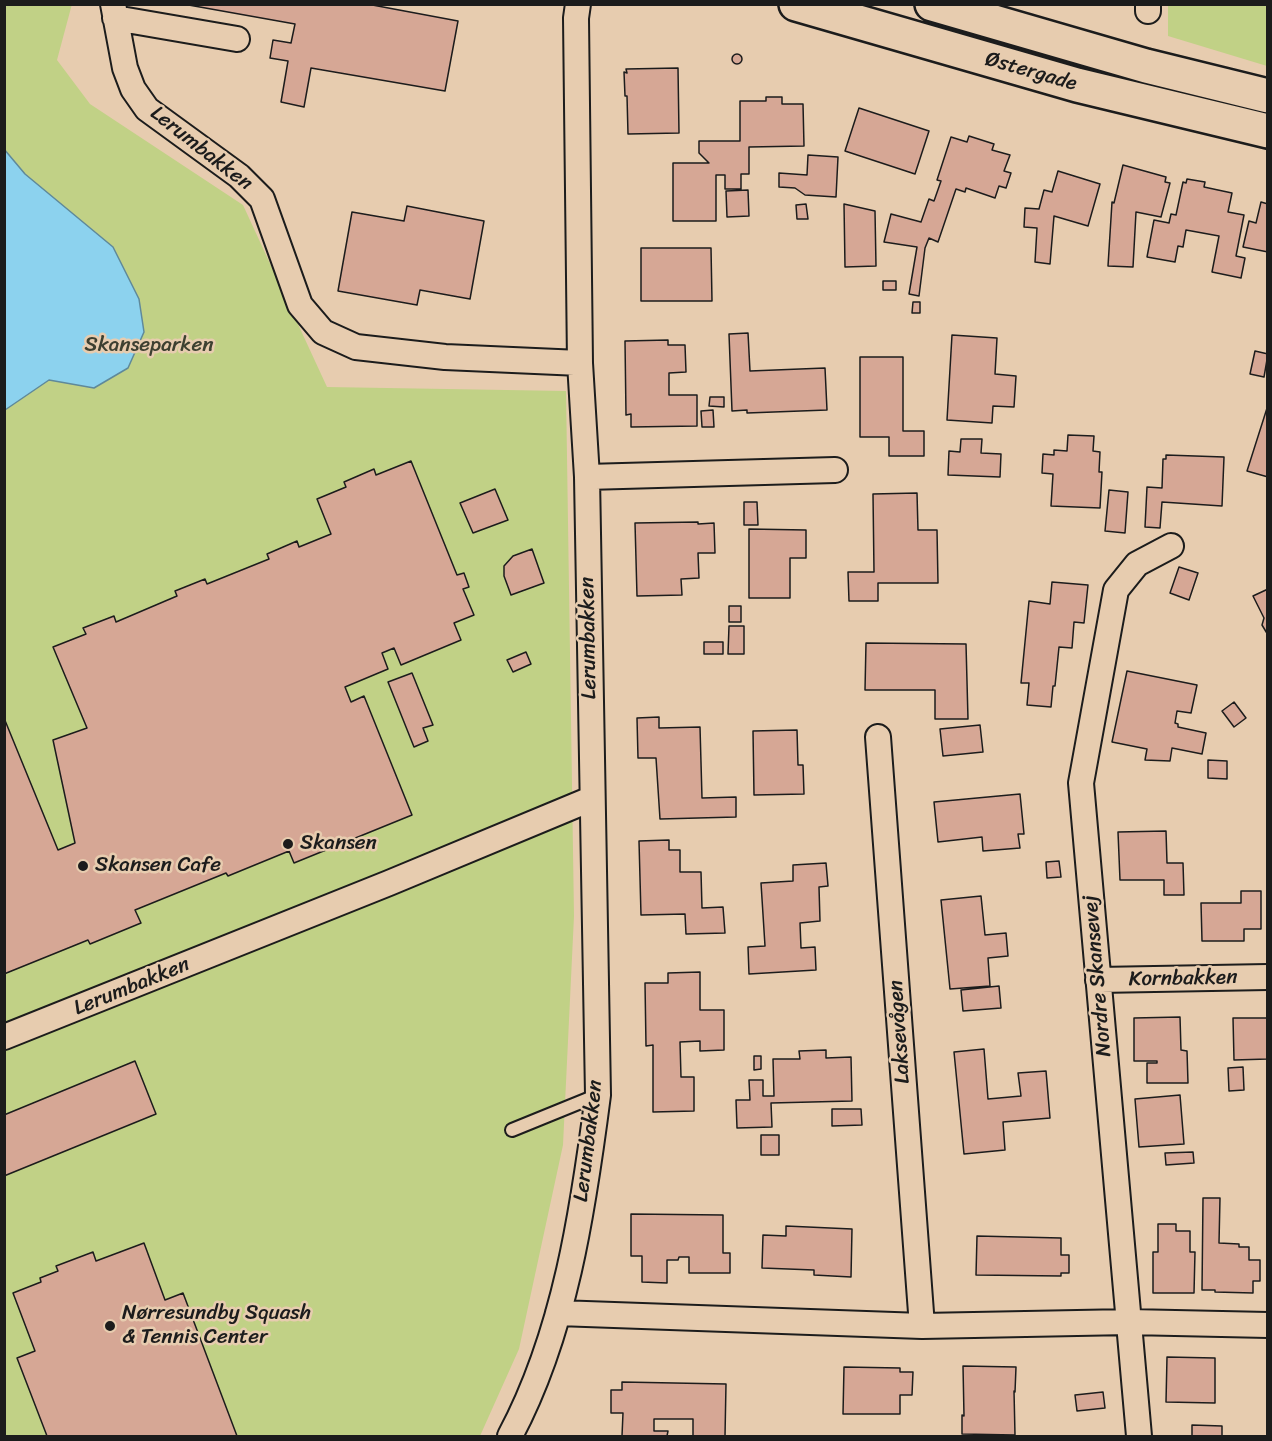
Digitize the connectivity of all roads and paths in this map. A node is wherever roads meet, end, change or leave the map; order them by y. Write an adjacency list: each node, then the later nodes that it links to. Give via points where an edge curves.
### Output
1 (578, 4): 8 (street, Lerumbakken)
2 (796, 4): 7 (main road, Østergade, via 1077,85)
3 (932, 4): 6 (main road, Østergade, via 1146,66)
4 (114, 11): 5 (street, Lerumbakken); 8 (street, Lerumbakken, via 133,89 147,109 239,176 262,199 300,305 322,332 356,347 445,357)
5 (237, 39)
6 (1268, 96)
7 (1268, 131)
8 (580, 363): 10 (street, Lerumbakken)
9 (835, 470): 10 (street)
10 (587, 477): 13 (street, Lerumbakken)
11 (1171, 546): 15 (street, Nordre Skansevej, via 1137,564 1116,590 1081,783)
12 (878, 737): 22 (street, Laksevågen)
13 (591, 799): 16 (street, Lerumbakken); 17 (street, Lerumbakken)
14 (1268, 977): 15 (street, Kornbakken)
15 (1098, 980): 20 (street, Nordre Skansevej)
16 (4, 1037)
17 (598, 1095): 18 (lane); 19 (street, Lerumbakken, via 584,1197)
18 (512, 1130)
19 (558, 1313): 22 (street); 23 (street, Lerumbakken)
20 (1129, 1322): 21 (street); 22 (street); 24 (street, Nordre Skansevej)
21 (1268, 1325)
22 (922, 1326)
23 (510, 1437)
24 (1139, 1437)

